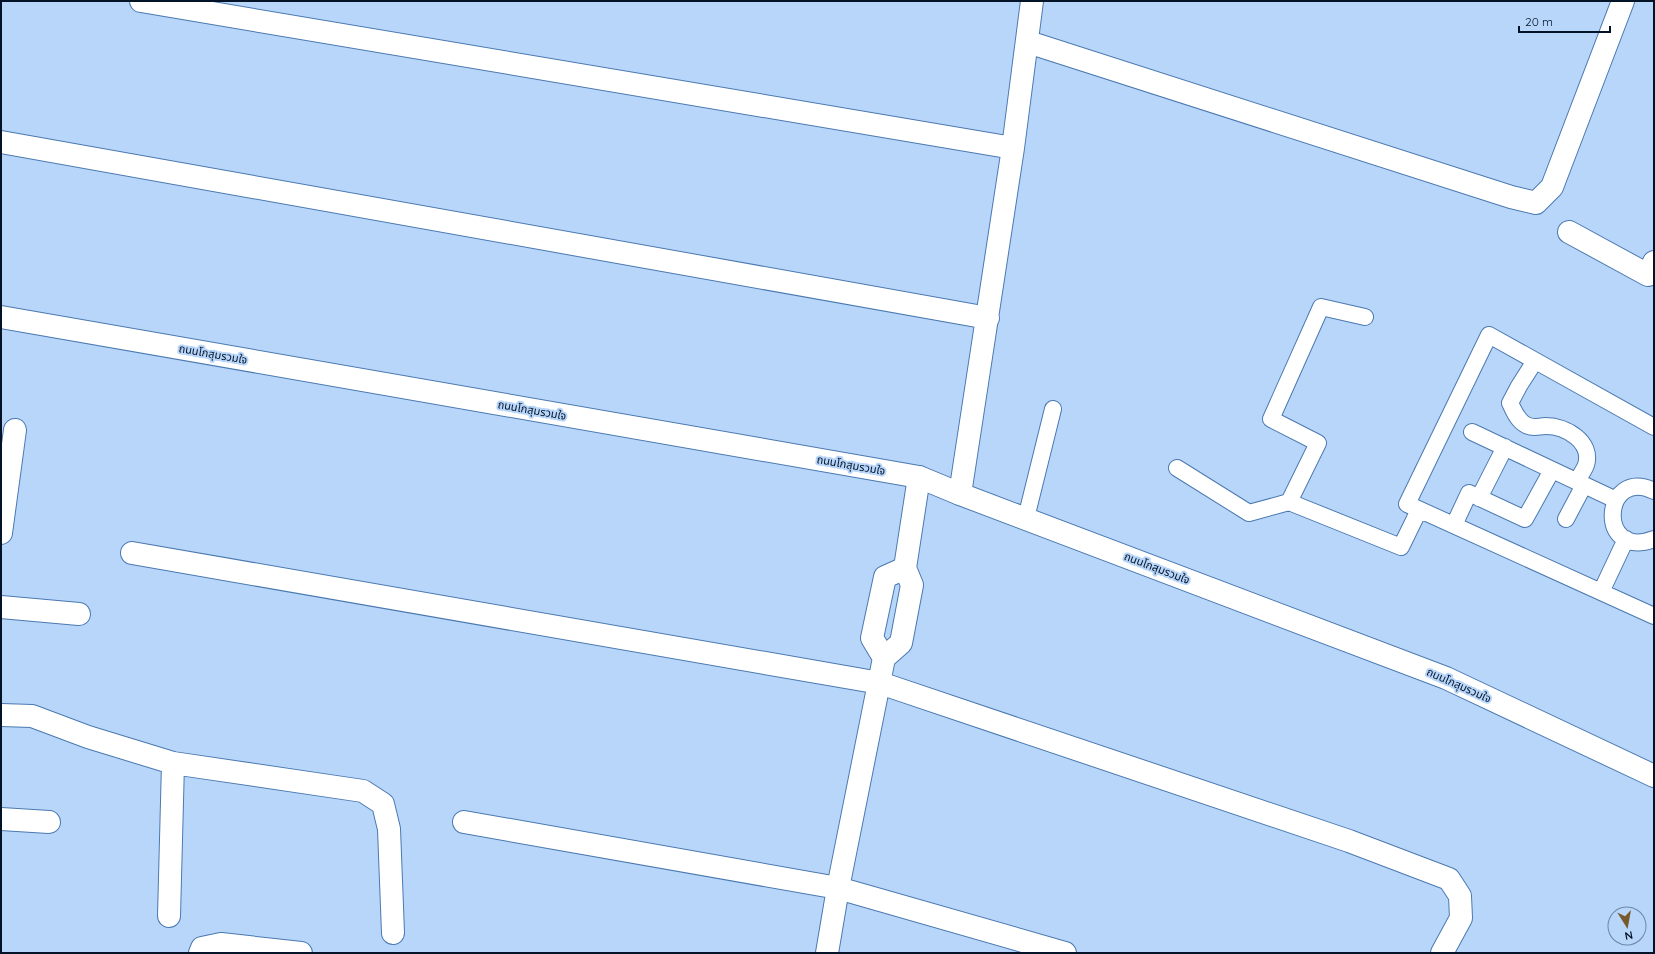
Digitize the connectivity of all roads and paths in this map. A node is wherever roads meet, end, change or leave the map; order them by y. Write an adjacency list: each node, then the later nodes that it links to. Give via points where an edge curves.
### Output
1 (141, 1): 6 (street)
2 (1032, 1): 4 (street)
3 (1623, 1): 4 (street, via 1552,187 1536,203)
4 (1028, 42): 6 (street)
5 (1, 142): 11 (street)
6 (1013, 148): 11 (street)
7 (1569, 232): 8 (street, via 1648,275)
8 (1654, 262)
9 (1, 317): 20 (street, ถนนโกสุมรวมใจ)
10 (1365, 317): 26 (lane, via 1321,307 1271,419 1318,443)
11 (988, 318): 23 (street)
12 (1535, 360): 14 (lane); 21 (lane, via 1510,403 1515,415 1524,424 1534,428 1545,426 1572,432 1587,453); 27 (lane, via 1489,335 1406,504)
13 (1053, 409): 28 (lane)
14 (1654, 427)
15 (15, 430): 31 (street)
16 (1472, 432): 17 (lane)
17 (1505, 447): 19 (lane); 24 (lane)
18 (1177, 468): 26 (lane, via 1249,513)
19 (1552, 470): 21 (lane); 24 (lane, via 1525,519)
20 (919, 477): 23 (street, ถนนโกสุมรวมใจ); 35 (street)
21 (1580, 483): 25 (lane); 29 (lane)
22 (1654, 491): 25 (lane, via 1639,487 1630,488)
23 (960, 494): 28 (street, ถนนโกสุมรวมใจ)
24 (1479, 498): 30 (lane, via 1470,493)
25 (1616, 500): 32 (lane, via 1612,517 1613,526)
26 (1289, 502): 27 (lane, via 1402,547)
27 (1419, 510): 30 (lane)
28 (1026, 518): 44 (street, ถนนโกสุมรวมใจ, via 1446,678)
29 (1566, 519)
30 (1454, 525): 36 (lane)
31 (1, 533)
32 (1626, 539): 33 (lane, via 1640,542); 36 (lane)
33 (1654, 539)
34 (132, 553): 41 (street)
35 (905, 568): 40 (street, via 912,585 900,643); 40 (street, via 885,577 872,638)
36 (1601, 592): 39 (lane)
37 (1, 607): 38 (street)
38 (79, 614)
39 (1654, 616)
40 (884, 658): 41 (street)
41 (880, 684): 48 (street); 55 (street, via 1348,841 1449,878 1460,896 1461,918)
42 (1, 715): 43 (street, via 32,716 88,737)
43 (173, 762): 49 (street); 50 (street, via 363,791 383,804 389,829)
44 (1654, 776)
45 (1, 819): 46 (street)
46 (49, 822)
47 (464, 822): 48 (street)
48 (838, 888): 53 (street); 54 (street)
49 (169, 916)
50 (393, 933)
51 (200, 953): 52 (street, via 202,948 221,944)
52 (301, 953)
53 (828, 953)
54 (1065, 953)
55 (1442, 953)

